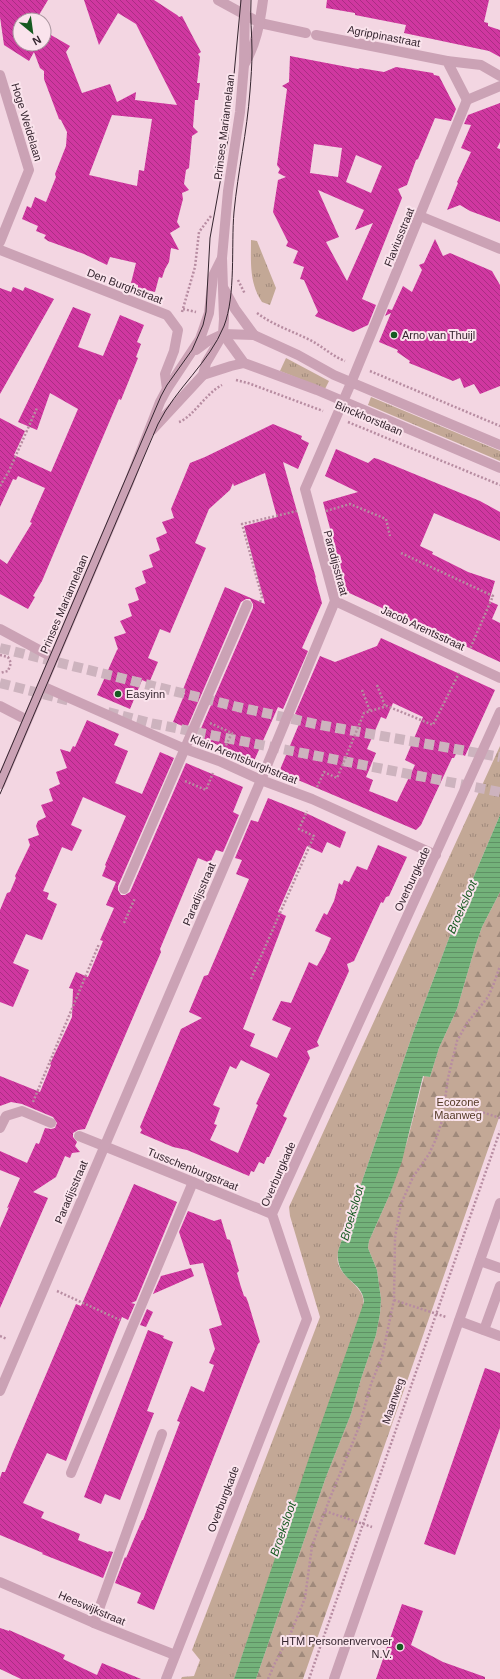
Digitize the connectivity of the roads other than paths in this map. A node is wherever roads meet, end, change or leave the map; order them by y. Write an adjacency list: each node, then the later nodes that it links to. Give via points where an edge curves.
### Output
1 (218, 0): 4 (street, Agrippinastraat)
2 (246, 0): 4 (street, Prinses Mariannelaan)
3 (263, 0): 5 (street, Prinses Mariannelaan)
4 (247, 16): 5 (street, Agrippinastraat); 7 (street, Prinses Mariannelaan)
5 (260, 23): 6 (street, Agrippinastraat); 7 (street, Prinses Mariannelaan, via 252,52)
6 (447, 61): 9 (street, Agrippinastraat, via 481,65); 11 (street)
7 (244, 65): 16 (street, Prinses Mariannelaan)
8 (0, 75): 13 (street, Hoge Weidelaan, via 29,170)
9 (500, 76)
10 (500, 86): 11 (street)
11 (467, 100): 12 (street, Flaviusstraat)
12 (420, 216): 14 (street); 23 (street, Flaviusstraat)
13 (0, 242)
14 (500, 249)
15 (0, 250): 24 (street, Den Burghstraat, via 167,315 178,330 174,351 165,374)
16 (222, 258): 17 (street, Prinses Mariannelaan); 20 (street, Prinses Mariannelaan, via 213,276 206,324)
17 (222, 286): 18 (street, Prinses Mariannelaan); 19 (street, via 235,310)
18 (223, 334): 19 (street); 20 (street); 21 (street); 22 (street, Prinses Mariannelaan, via 206,363)
19 (254, 335): 23 (street)
20 (193, 351): 24 (street, Prinses Mariannelaan)
21 (244, 363): 22 (street); 25 (street, Binckhorstlaan)
22 (203, 375): 26 (street, Prinses Mariannelaan)
23 (351, 383): 25 (street, Binckhorstlaan); 27 (street)
24 (167, 389): 26 (street, Prinses Mariannelaan)
25 (343, 402): 28 (street, Binckhorstlaan); 29 (street, Paradijsstraat, via 305,489)
26 (149, 433): 32 (street, Prinses Mariannelaan)
27 (500, 445)
28 (500, 468)
29 (335, 601): 33 (street, Jacob Arentsstraat); 39 (street, Paradijsstraat)
30 (247, 605): 38 (street)
31 (0, 629): 32 (street)
32 (54, 658): 34 (street, Prinses Mariannelaan)
33 (500, 678)
34 (42, 686): 37 (street, Prinses Mariannelaan); 38 (street, Klein Arentsburghstraat)
35 (0, 706): 37 (street)
36 (500, 712): 41 (street, Overburgkade)
37 (28, 720): 40 (street, Prinses Mariannelaan)
38 (185, 749): 39 (street, Klein Arentsburghstraat); 42 (street)
39 (261, 780): 41 (street, Klein Arentsburghstraat, via 312,799); 46 (street, Paradijsstraat)
40 (0, 784)
41 (436, 855): 49 (street, Overburgkade)
42 (124, 889)
43 (51, 1123): 44 (street, via 22,1111 6,1116)
44 (0, 1128)
45 (79, 1136): 46 (street, Tusschenburgstraat)
46 (104, 1146): 47 (street, Tusschenburgstraat); 56 (street, Paradijsstraat)
47 (193, 1182): 49 (street, Tusschenburgstraat); 58 (street)
48 (500, 1203): 50 (street)
49 (272, 1214): 61 (street, Overburgkade, via 307,1319)
50 (480, 1261): 51 (street); 53 (street)
51 (500, 1268)
52 (500, 1286): 54 (street)
53 (459, 1321): 54 (street); 63 (street)
54 (484, 1330): 55 (street)
55 (500, 1336)
56 (0, 1391)
57 (162, 1434): 60 (street)
58 (71, 1473)
59 (0, 1582): 60 (street, Heeswijkstraat)
60 (94, 1623): 61 (street, Heeswijkstraat)
61 (175, 1655): 62 (street, Overburgkade)
62 (166, 1679)
63 (334, 1679)

